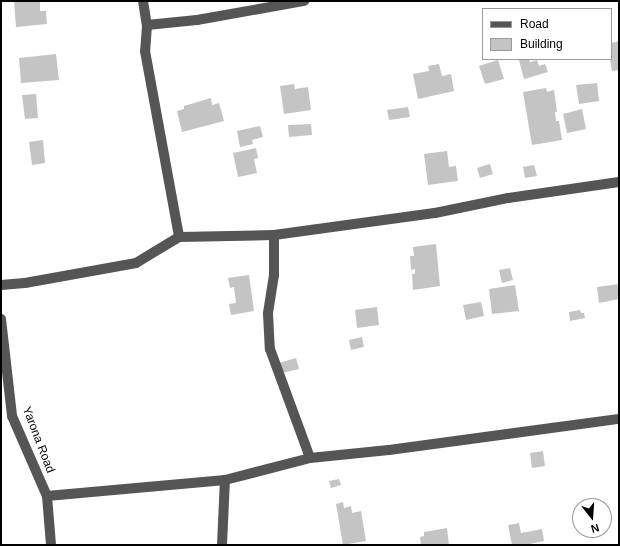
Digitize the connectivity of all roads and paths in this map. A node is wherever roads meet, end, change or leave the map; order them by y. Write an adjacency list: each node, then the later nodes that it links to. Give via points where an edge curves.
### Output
1 (143, 1): 3 (street)
2 (304, 1): 3 (street, via 197,20)
3 (147, 25): 6 (street, via 145,52)
4 (619, 182): 5 (street, via 508,198 435,213)
5 (274, 235): 6 (street); 11 (street, via 274,275 268,314 270,349)
6 (179, 237): 7 (street, via 136,263 26,283)
7 (1, 285)
8 (1, 319): 9 (street, Yarona Road)
9 (2, 330): 13 (street, Yarona Road, via 12,416)
10 (619, 419): 11 (street)
11 (310, 458): 12 (street)
12 (225, 480): 13 (street); 15 (street)
13 (47, 496): 14 (street, Yarona Road)
14 (51, 545)
15 (222, 545)

